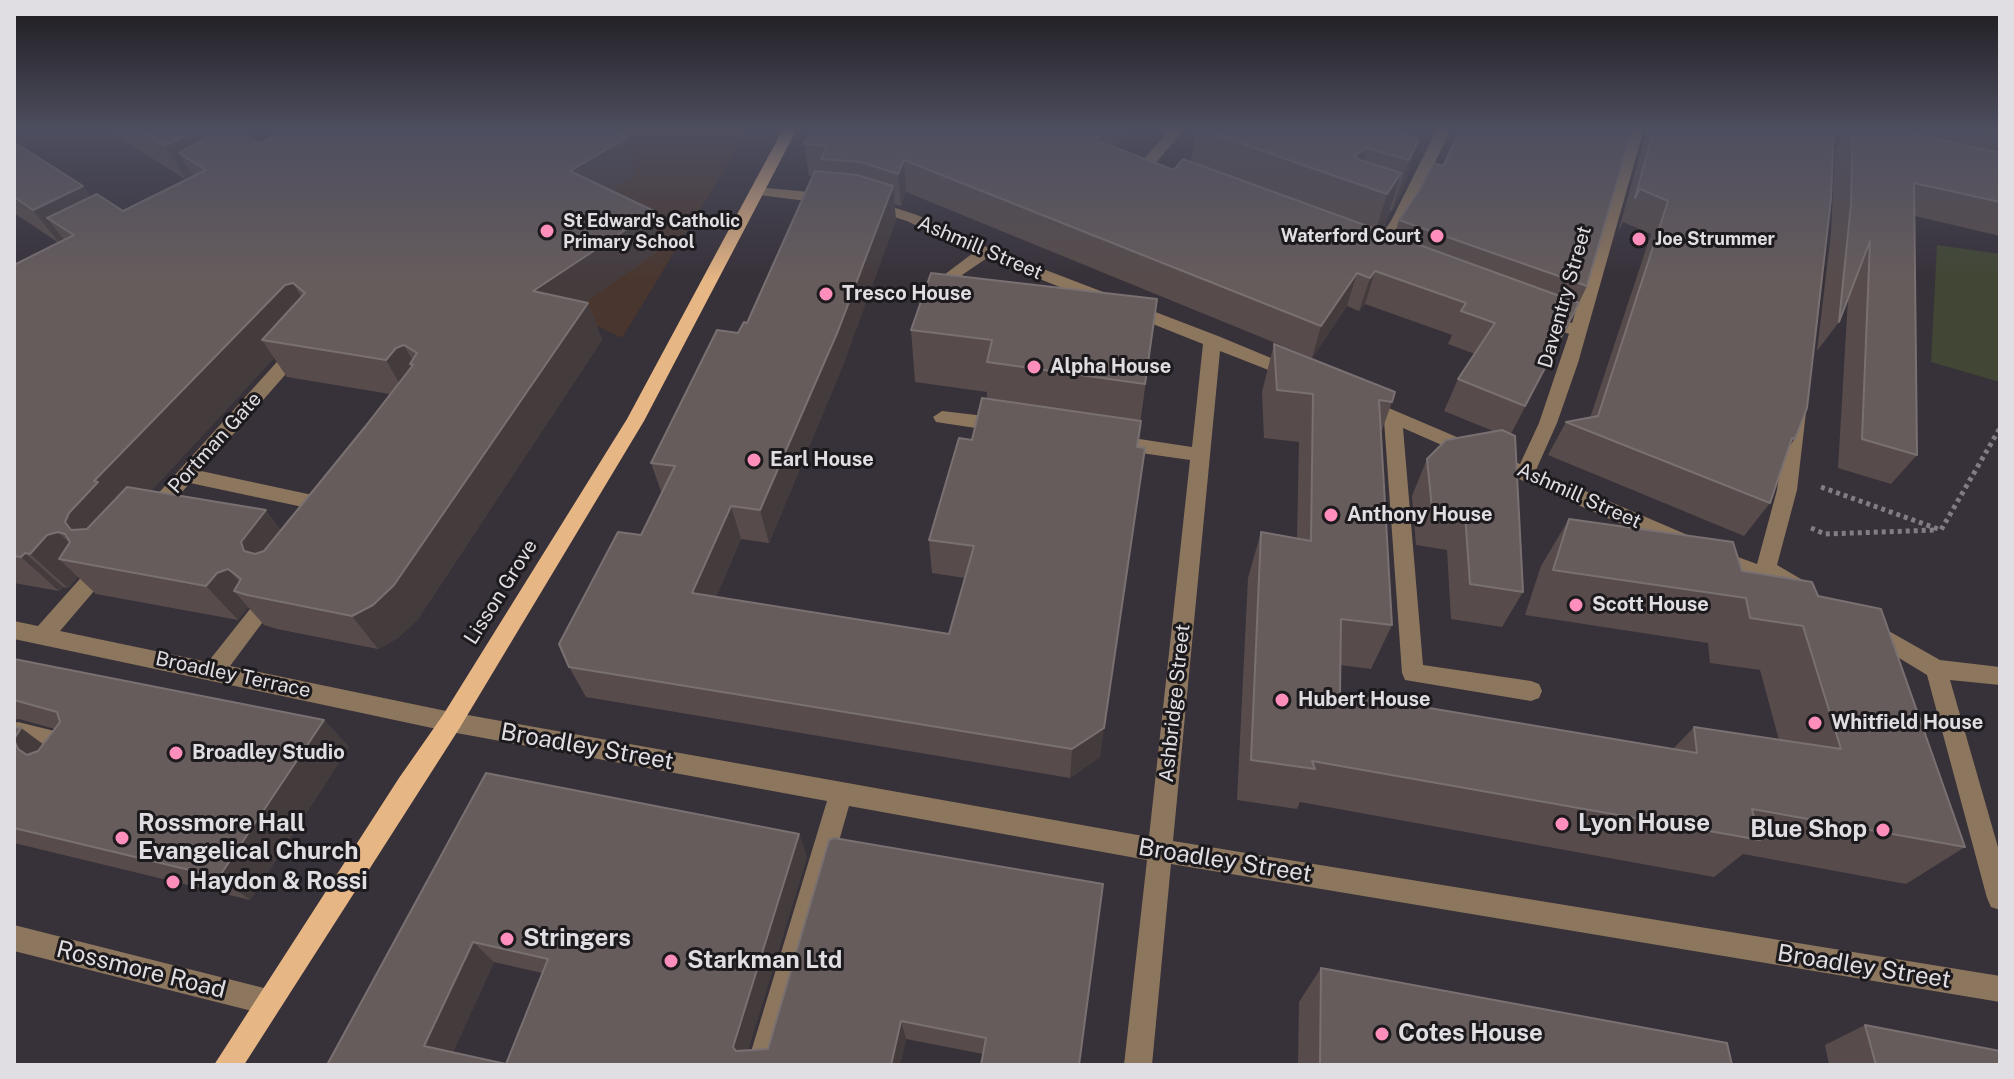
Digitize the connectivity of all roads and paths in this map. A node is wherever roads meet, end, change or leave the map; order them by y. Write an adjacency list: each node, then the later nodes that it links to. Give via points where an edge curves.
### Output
1 (762, 179): 4 (main road, Lisson Grove)
2 (1414, 179): 6 (street)
3 (1622, 179): 10 (street, Daventry Street)
4 (756, 191): 5 (street, Ashmill Street, via 848,200 912,218); 39 (main road, Lisson Grove, via 635,421)
5 (985, 252): 7 (street, via 952,275); 11 (street, Ashmill Street)
6 (1375, 257)
7 (963, 284)
8 (1530, 314): 10 (street)
9 (316, 328): 22 (street, Portman Gate)
10 (1576, 331): 21 (street, Daventry Street, via 1548,423)
11 (1212, 340): 12 (street, Ashmill Street); 20 (street, Ashbridge Street)
12 (1310, 381)
13 (1351, 399): 15 (street, Ashmill Street)
14 (1799, 400): 23 (street)
15 (1393, 416): 21 (street, Ashmill Street); 38 (street, via 1413,673)
16 (942, 417): 17 (street)
17 (1020, 428)
18 (2000, 428): 27 (path)
19 (1097, 440): 20 (street)
20 (1201, 455): 43 (street, Ashbridge Street)
21 (1525, 473): 28 (street, Ashmill Street, via 1749,571)
22 (187, 475): 24 (street); 25 (street, Portman Gate)
23 (1790, 476): 27 (path); 28 (street)
24 (335, 507)
25 (145, 522)
26 (1812, 528): 27 (path, via 1825,534)
27 (1941, 530)
28 (1766, 569): 30 (street, Ashmill Street)
29 (93, 578): 34 (street)
30 (1824, 601)
31 (257, 615): 36 (street)
32 (1858, 621): 35 (street)
33 (14, 630): 34 (street, Broadley Terrace)
34 (42, 636): 36 (street, Broadley Terrace)
35 (1936, 669): 37 (street); 44 (street)
36 (214, 671): 39 (street, Broadley Terrace)
37 (2000, 676)
38 (1531, 691)
39 (451, 722): 42 (street, Broadley Street); 47 (main road, Lisson Grove)
40 (18, 732): 41 (street, via 81,747)
41 (65, 767)
42 (841, 793): 43 (street, Broadley Street); 49 (street)
43 (1160, 850): 46 (street, Broadley Street); 50 (street, Ashbridge Street)
44 (2000, 898)
45 (14, 938): 47 (street, Rossmore Road)
46 (2000, 989)
47 (268, 1002): 48 (main road, Lisson Grove)
48 (228, 1065)
49 (761, 1065)
50 (1138, 1065)

